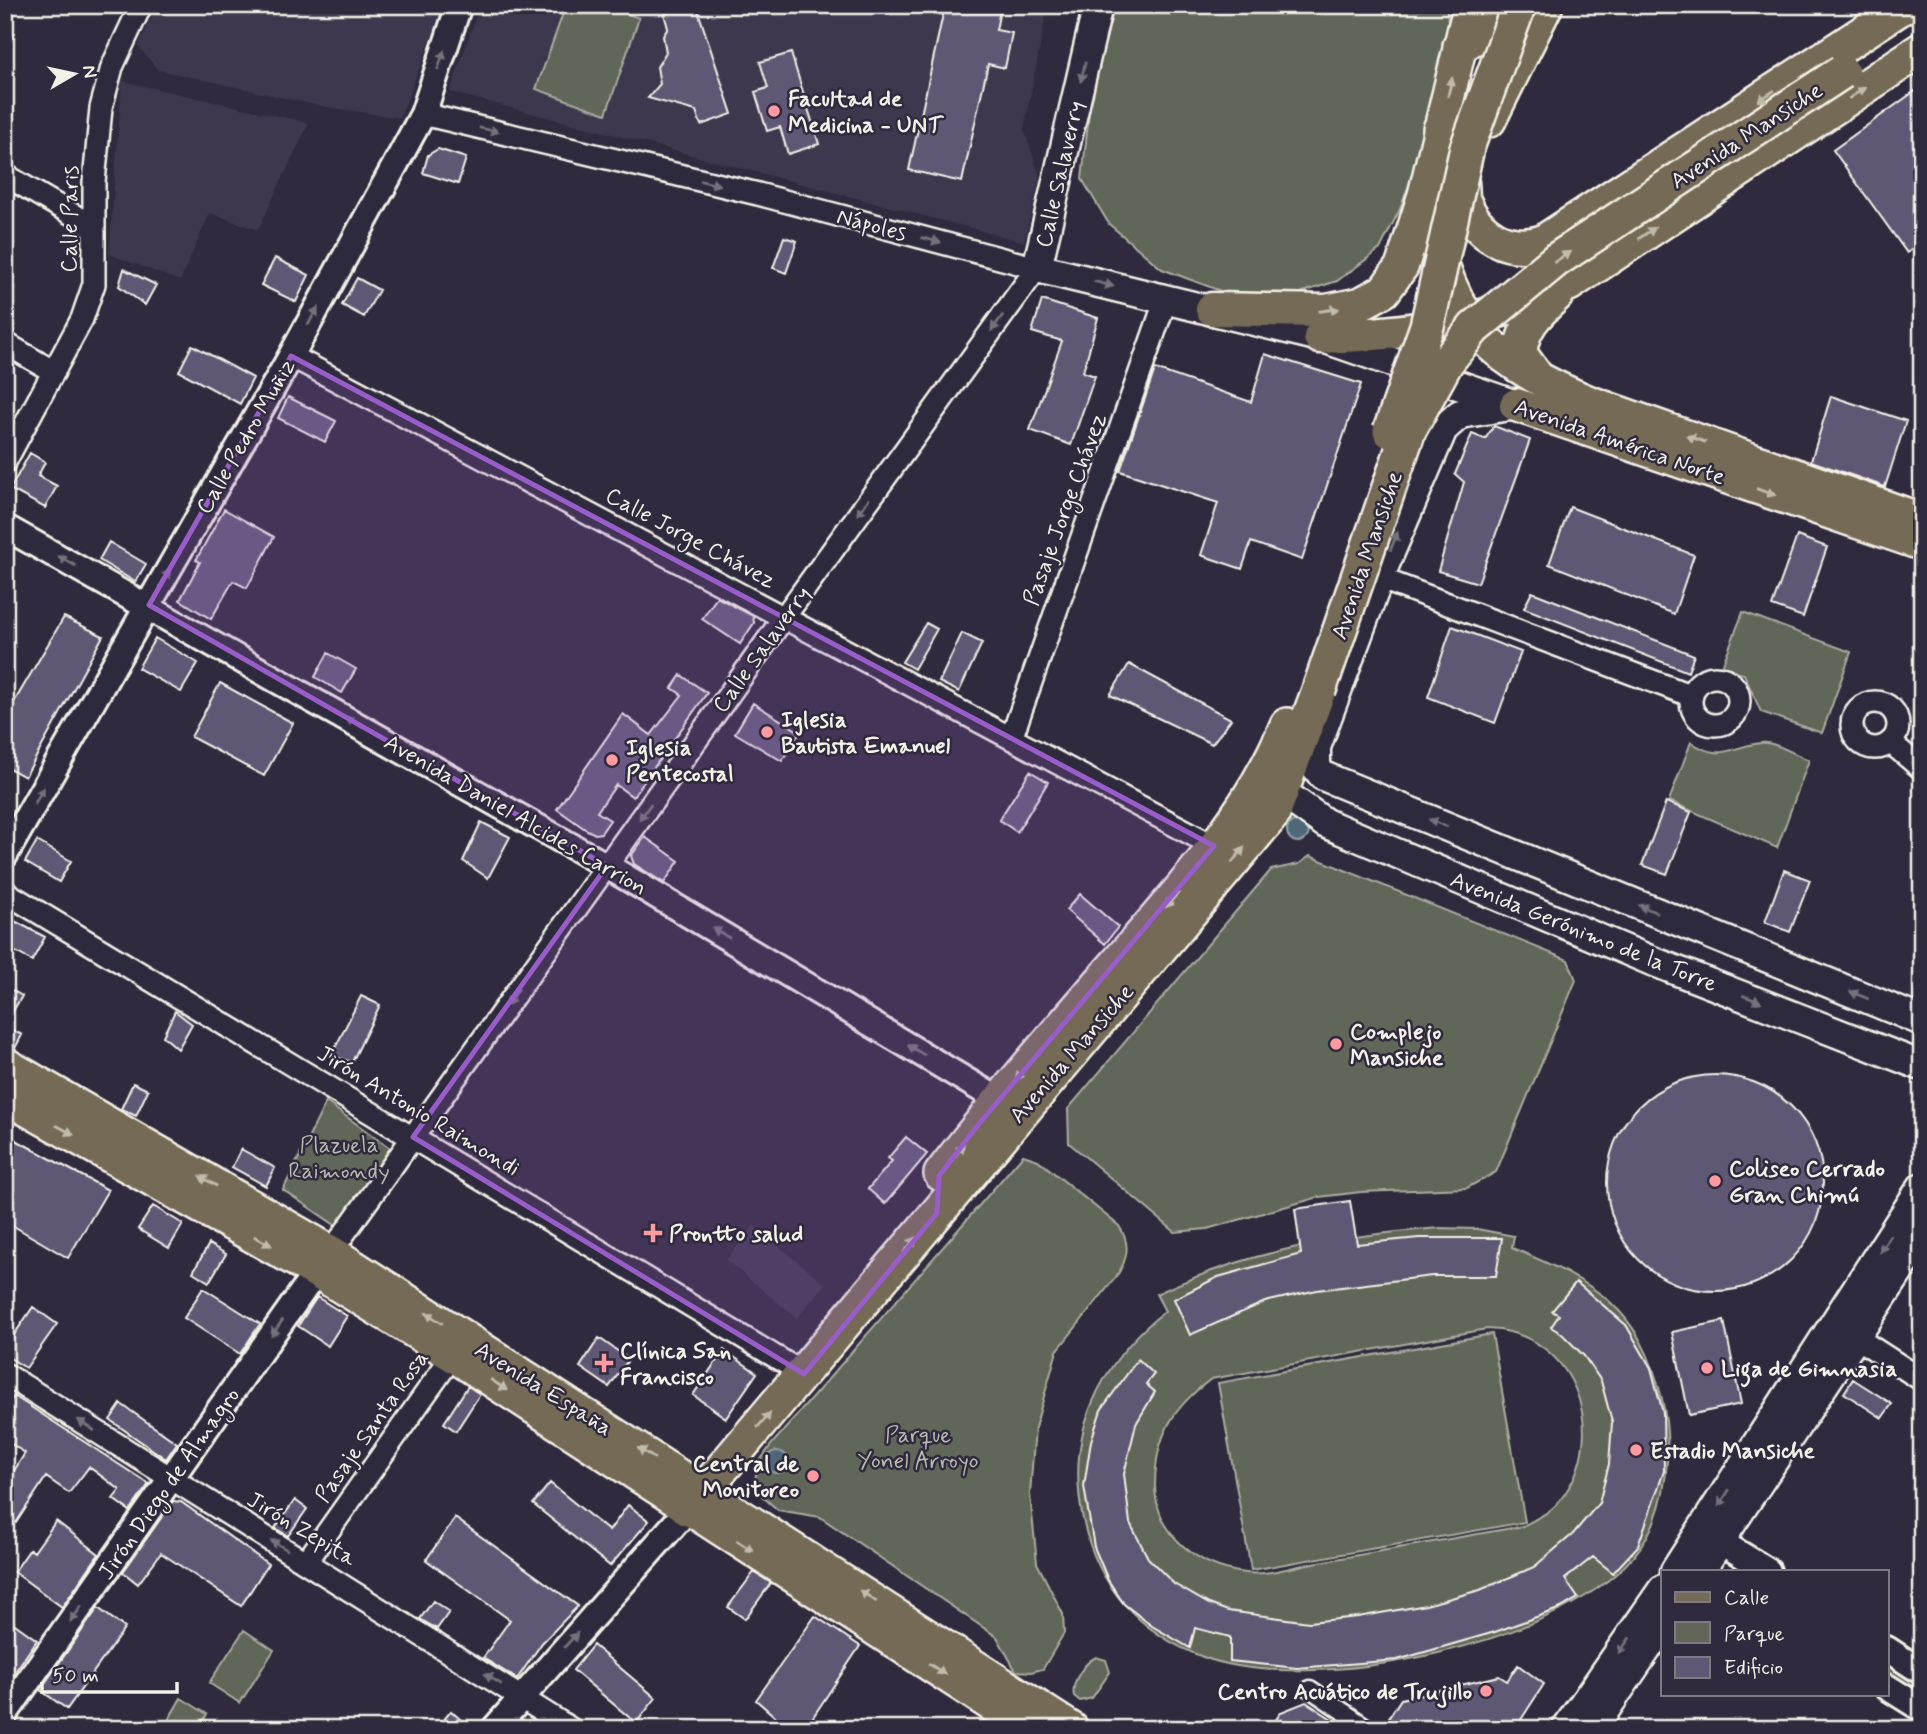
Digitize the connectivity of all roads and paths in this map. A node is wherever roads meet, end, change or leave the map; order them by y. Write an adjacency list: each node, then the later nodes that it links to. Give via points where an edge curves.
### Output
1 (141, 5): 17 (street, Calle Paris, via 111,67 101,108)
2 (459, 5): 12 (street, Calle Pedro Muñiz, one-way to 2)
3 (1098, 5): 18 (main road, Calle Salaverry, one-way to 18)
4 (1470, 5): 10 (main road)
5 (1520, 5): 37 (highway, Avenida Mansiche, bridge, via 1467,148 1427,326)
6 (1529, 5): 10 (highway)
7 (1546, 5): 15 (highway, via 1472,151)
8 (1905, 5): 15 (highway, one-way to 15, via 1543,242 1514,247 1491,237 1464,201)
9 (1922, 21): 37 (highway, Avenida Mansiche, one-way to 9, bridge, via 1409,430 1446,363 1474,328 1556,260)
10 (1460, 46): 13 (main road, one-way to 10)
11 (1922, 49): 19 (highway, one-way to 11)
12 (423, 114): 18 (street, Nápoles, one-way to 18, via 758,194); 25 (street, Calle Pedro Muñiz, one-way to 12)
13 (1440, 129): 15 (highway); 16 (main road)
14 (5, 175): 17 (street)
15 (1462, 183)
16 (1425, 193): 21 (main road, one-way to 16, via 1326,311 1360,304 1384,291 1402,266); 22 (main road, Avenida América Norte, via 1441,266)
17 (94, 227): 26 (street, Calle Paris, via 94,284 82,319)
18 (1037, 268): 20 (main road, Nápoles, one-way to 20); 36 (street, Calle Salaverry, one-way to 36)
19 (1569, 284): 22 (main road); 27 (main road, via 1527,326 1522,338 1520,353)
20 (1166, 299): 21 (main road, Nápoles); 39 (street, Pasaje Jorge Chávez)
21 (1212, 309): 23 (main road, Nápoles)
22 (1469, 322): 23 (main road, via 1411,332); 27 (main road, Avenida América Norte, via 1499,353)
23 (1320, 337): 28 (main road, Avenida América Norte)
24 (5, 343): 26 (street)
25 (291, 356): 35 (street, Calle Pedro Muñiz, one-way to 25); 36 (street, Calle Jorge Chávez)
26 (54, 372): 29 (street, Calle Paris)
27 (1544, 384): 30 (main road, Avenida América Norte, one-way to 27)
28 (1516, 405): 30 (main road, Avenida América Norte, one-way to 30); 34 (main road, Avenida Mansiche, one-way to 28, via 1443,429 1460,414)
29 (5, 462)
30 (1830, 501): 31 (main road, Avenida América Norte); 33 (main road, Avenida América Norte)
31 (1922, 520)
32 (5, 527): 35 (street, Avenida Daniel Alcides Carrion, one-way to 32)
33 (1922, 544)
34 (1379, 578): 38 (street); 41 (main road, Avenida Mansiche, via 1316,747)
35 (149, 605): 45 (street, Calle Pedro Muñiz, one-way to 35); 46 (street, Avenida Daniel Alcides Carrion, one-way to 35)
36 (785, 616): 39 (street, Calle Jorge Chávez); 46 (street, Calle Salaverry, one-way to 46)
37 (1311, 688): 43 (highway, Avenida Mansiche)
38 (1692, 696)
39 (1012, 736): 44 (street, Calle Jorge Chávez)
40 (1890, 742): 42 (street)
41 (1316, 767): 48 (main road, Avenida Gerónimo de la Torre, one-way to 41, via 1323,776)
42 (1922, 769)
43 (1276, 779): 44 (highway, Avenida Mansiche); 50 (main road, Avenida Gerónimo de la Torre, one-way to 50, via 1325,823 1652,961); 52 (highway, Avenida Mansiche, one-way to 43, via 1273,814)
44 (1214, 846): 52 (highway, Avenida Mansiche, one-way to 52)
45 (5, 856)
46 (607, 866): 52 (street, Avenida Daniel Alcides Carrion, one-way to 46); 53 (street, Calle Salaverry, one-way to 53)
47 (5, 892): 53 (street, Jirón Antonio Raimondi)
48 (1922, 1021)
49 (5, 1064): 56 (main road, Avenida España, one-way to 49)
50 (1922, 1066)
51 (5, 1097): 56 (main road, Avenida España, one-way to 56)
52 (1010, 1106): 60 (highway, Avenida Mansiche, one-way to 52, via 937,1213 939,1176)
53 (413, 1137): 56 (street, Calle Salaverry); 60 (street, Jirón Antonio Raimondi)
54 (1922, 1187): 57 (main road, one-way to 57)
55 (1922, 1237): 57 (main road)
56 (324, 1262): 58 (main road, Avenida España); 62 (street, Jirón Diego de Almagro, one-way to 62); 63 (main road, Avenida España, one-way to 56)
57 (1845, 1330): 61 (street); 64 (main road)
58 (453, 1355): 63 (main road, Avenida España, one-way to 63); 65 (street, Pasaje Santa Rosa)
59 (5, 1374): 62 (street, Jirón Zepita, one-way to 59)
60 (804, 1374): 63 (highway, Avenida Mansiche, one-way to 60)
61 (1922, 1380)
62 (170, 1479): 65 (street, Jirón Zepita, one-way to 62); 76 (street, Jirón Diego de Almagro, one-way to 76)
63 (696, 1499): 74 (street, one-way to 63); 77 (main road, Avenida España)
64 (1711, 1536): 66 (main road); 67 (street)
65 (307, 1561): 74 (street, Jirón Zepita, one-way to 65)
66 (1693, 1568)
67 (1766, 1570)
68 (1661, 1592): 82 (main road, one-way to 82)
69 (1661, 1628): 83 (main road)
70 (1888, 1650): 71 (street)
71 (1922, 1672)
72 (1888, 1688): 75 (street)
73 (1310, 1689): 81 (street)
74 (521, 1697): 78 (street); 79 (street, Jirón Zepita)
75 (1922, 1709)
76 (5, 1714)
77 (1021, 1720): 80 (main road, Avenida España)
78 (494, 1729)
79 (571, 1729)
80 (1072, 1729)
81 (1369, 1729)
82 (1566, 1729)
83 (1592, 1729)

